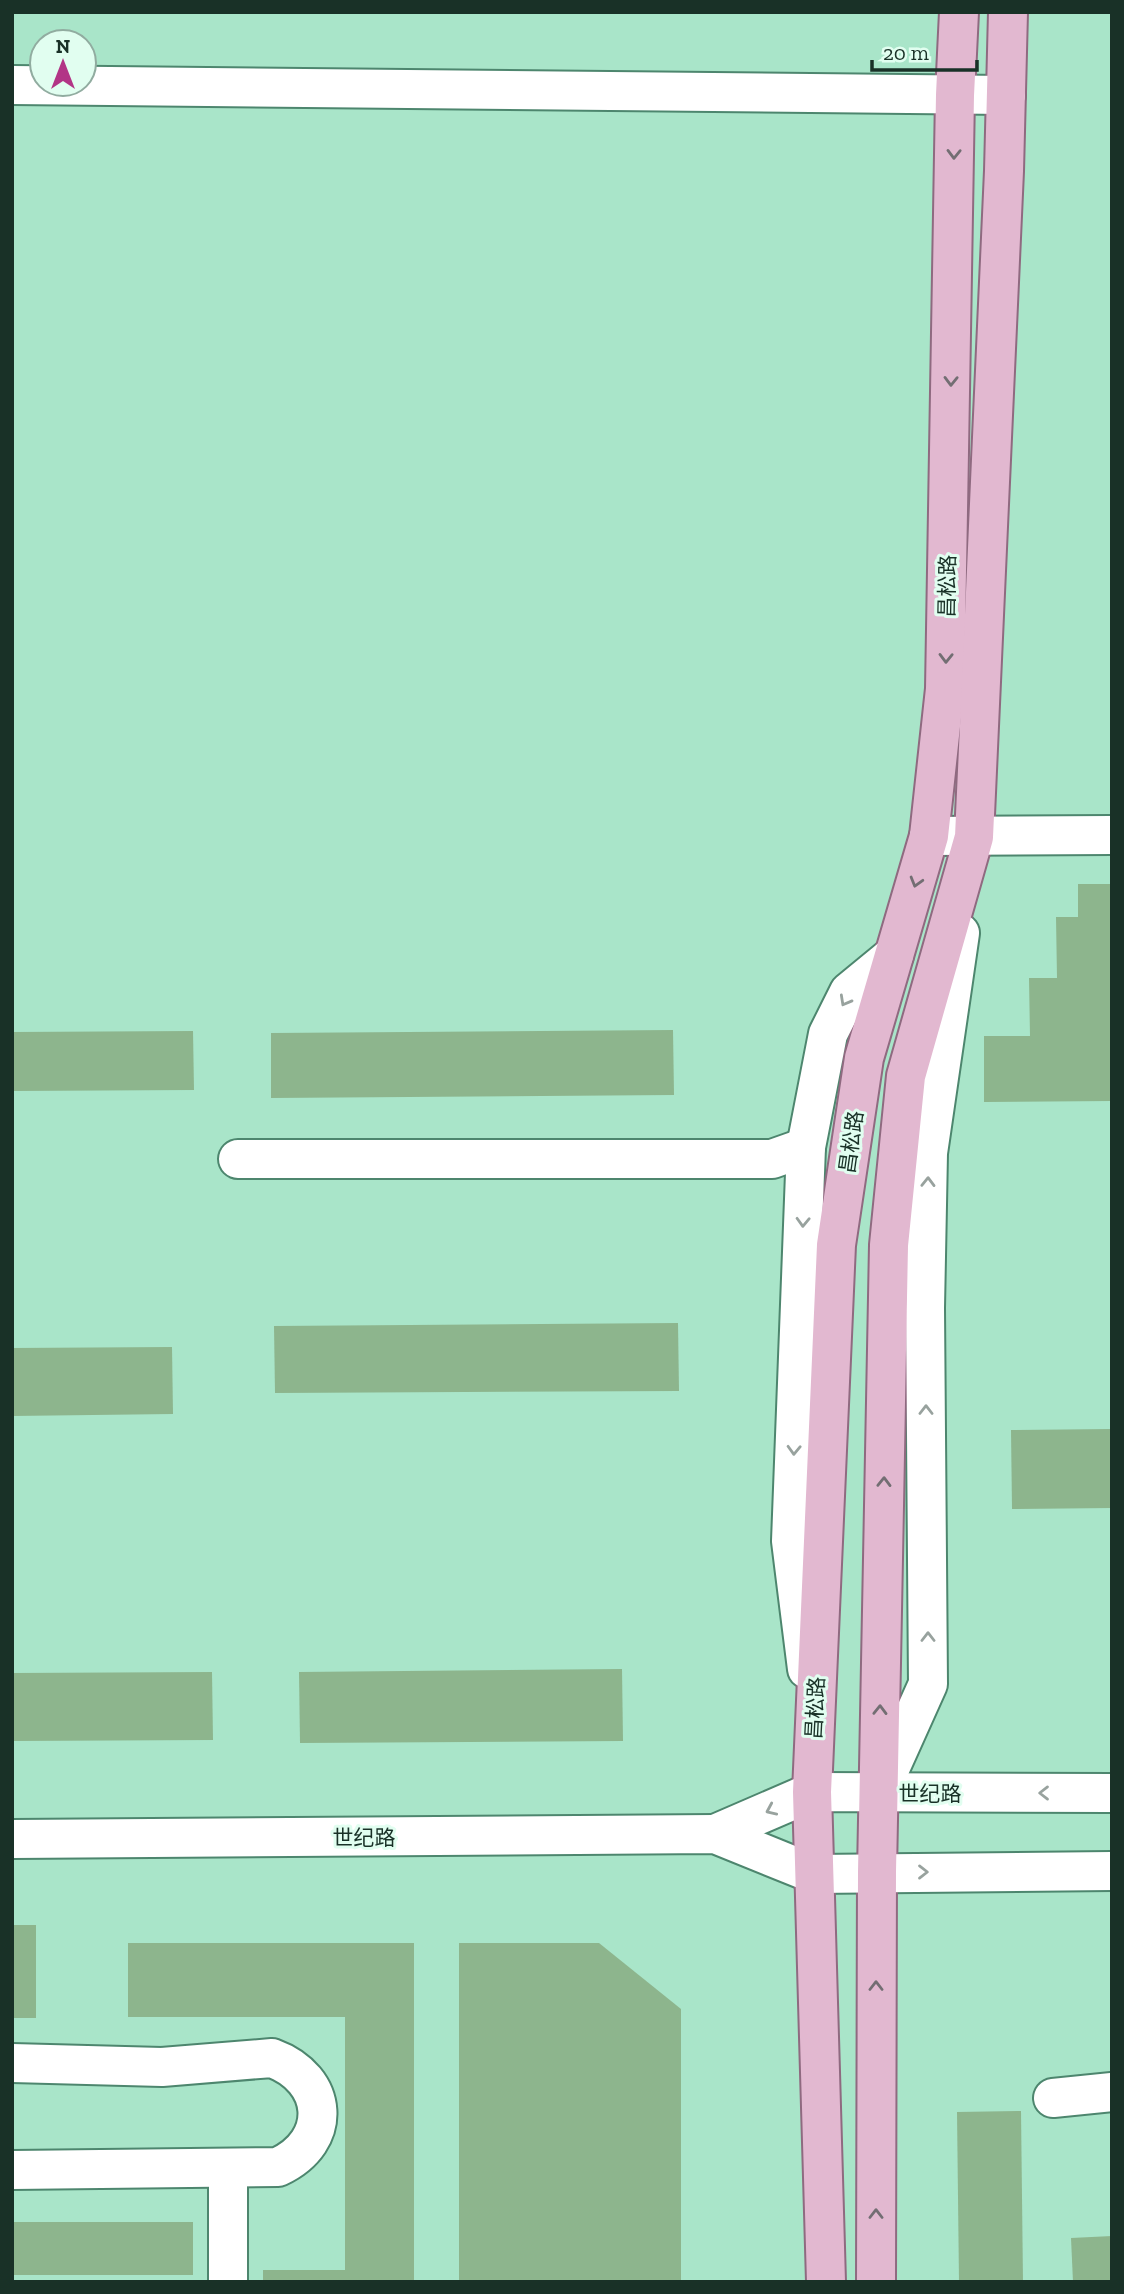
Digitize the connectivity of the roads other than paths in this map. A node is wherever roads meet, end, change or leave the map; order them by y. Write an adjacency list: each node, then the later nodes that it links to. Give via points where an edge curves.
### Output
1 (959, 12): 4 (main road, 昌松路)
2 (1008, 12): 5 (main road, 昌松路)
3 (12, 85): 4 (street)
4 (956, 95): 5 (street); 7 (main road, 昌松路, one-way to 7, via 945,689)
5 (1006, 95): 8 (main road, 昌松路)
6 (1112, 835): 8 (street)
7 (929, 836): 8 (street); 9 (main road, 昌松路, one-way to 9)
8 (974, 837): 14 (main road, 昌松路, one-way to 8, via 890,1232 906,1076)
9 (894, 955): 10 (street, one-way to 10, via 849,992 828,1034); 12 (main road, 昌松路, via 864,1058 836,1245)
10 (806, 1147): 11 (street, via 772,1159); 12 (street, one-way to 12, via 791,1541)
11 (238, 1159)
12 (814, 1723): 13 (main road, 昌松路)
13 (812, 1792): 14 (street, 世纪路); 16 (street, 世纪路, one-way to 16); 20 (main road, 昌松路)
14 (879, 1793): 15 (street, 世纪路, one-way to 14); 19 (main road, 昌松路)
15 (1112, 1793)
16 (715, 1834): 17 (street, 世纪路); 20 (street, 世纪路)
17 (12, 1839)
18 (1112, 1871): 19 (street, 世纪路, one-way to 18)
19 (877, 1872): 20 (street, 世纪路); 28 (main road, 昌松路, one-way to 19)
20 (814, 1874): 27 (main road, 昌松路)
21 (12, 2063): 24 (street, via 162,2067 272,2058 287,2063 300,2072 315,2098 318,2113 309,2142 278,2167)
22 (1112, 2092): 23 (street)
23 (1053, 2098)
24 (228, 2168): 25 (street); 26 (street)
25 (12, 2170)
26 (228, 2282)
27 (826, 2282)
28 (876, 2282)

